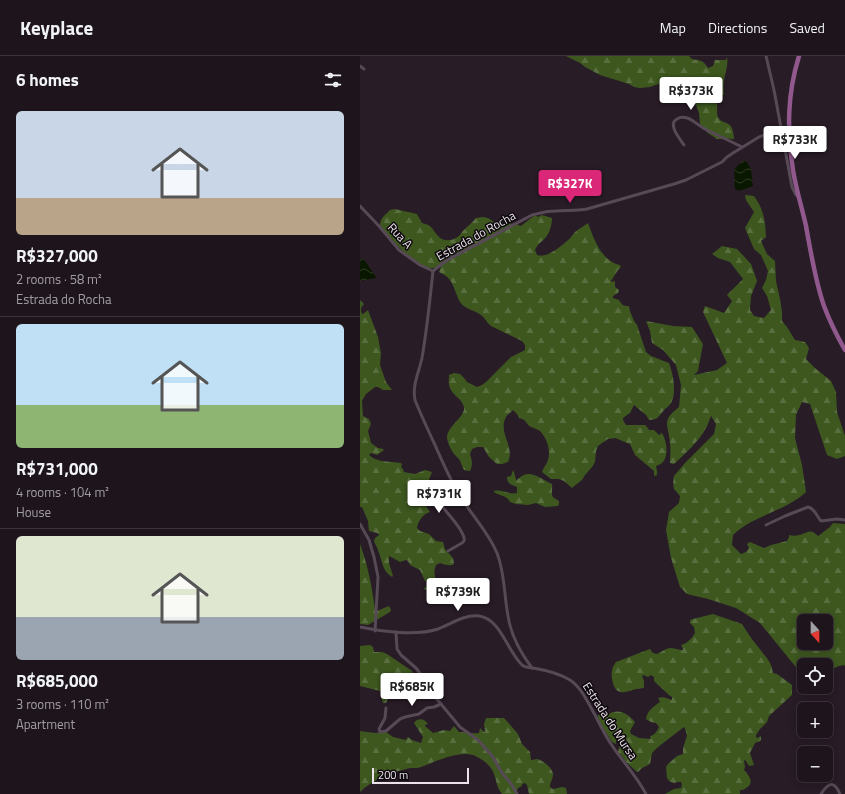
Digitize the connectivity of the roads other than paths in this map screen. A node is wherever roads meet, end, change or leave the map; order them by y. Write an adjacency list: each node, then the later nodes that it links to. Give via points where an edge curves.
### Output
1 (766, 56): 5 (street)
2 (799, 56): 8 (main road, via 790,94 789,126)
3 (360, 66): 4 (street)
4 (364, 70)
5 (782, 129): 7 (street, Estrada do Rocha, via 759,137); 8 (street, via 792,187)
6 (684, 145): 7 (street, via 673,126 674,121 680,117 687,118)
7 (742, 147): 10 (street, Estrada do Rocha, via 722,162 674,184 587,209 532,215 450,258)
8 (799, 197): 11 (main road, via 821,295 829,319)
9 (360, 206): 10 (street, Rua A, via 399,250)
10 (433, 271): 12 (street, via 425,340 414,395)
11 (845, 350)
12 (453, 483): 16 (street, via 443,493 440,503 462,533 464,541); 20 (street, via 495,549 501,564 513,636)
13 (845, 520): 15 (street, via 821,521 814,510 808,507)
14 (360, 524): 18 (street, via 369,540 378,577)
15 (766, 525)
16 (448, 551)
17 (360, 627): 18 (street, Estrada do Mursa)
18 (375, 631): 19 (street, Estrada do Mursa)
19 (396, 632): 20 (street, Estrada do Mursa, via 428,632 468,617 480,616 494,625 521,664); 21 (street, via 397,649 416,668)
20 (532, 668): 24 (street, Estrada do Mursa, via 556,674 577,686 612,745)
21 (440, 704): 22 (street, via 419,714 405,716 386,731 380,732 379,729 386,718); 23 (street, via 460,727 478,740 494,757)
22 (386, 708)
23 (516, 794)
24 (646, 794)
25 (821, 794): 26 (street, via 831,784 836,786)
26 (840, 794)

